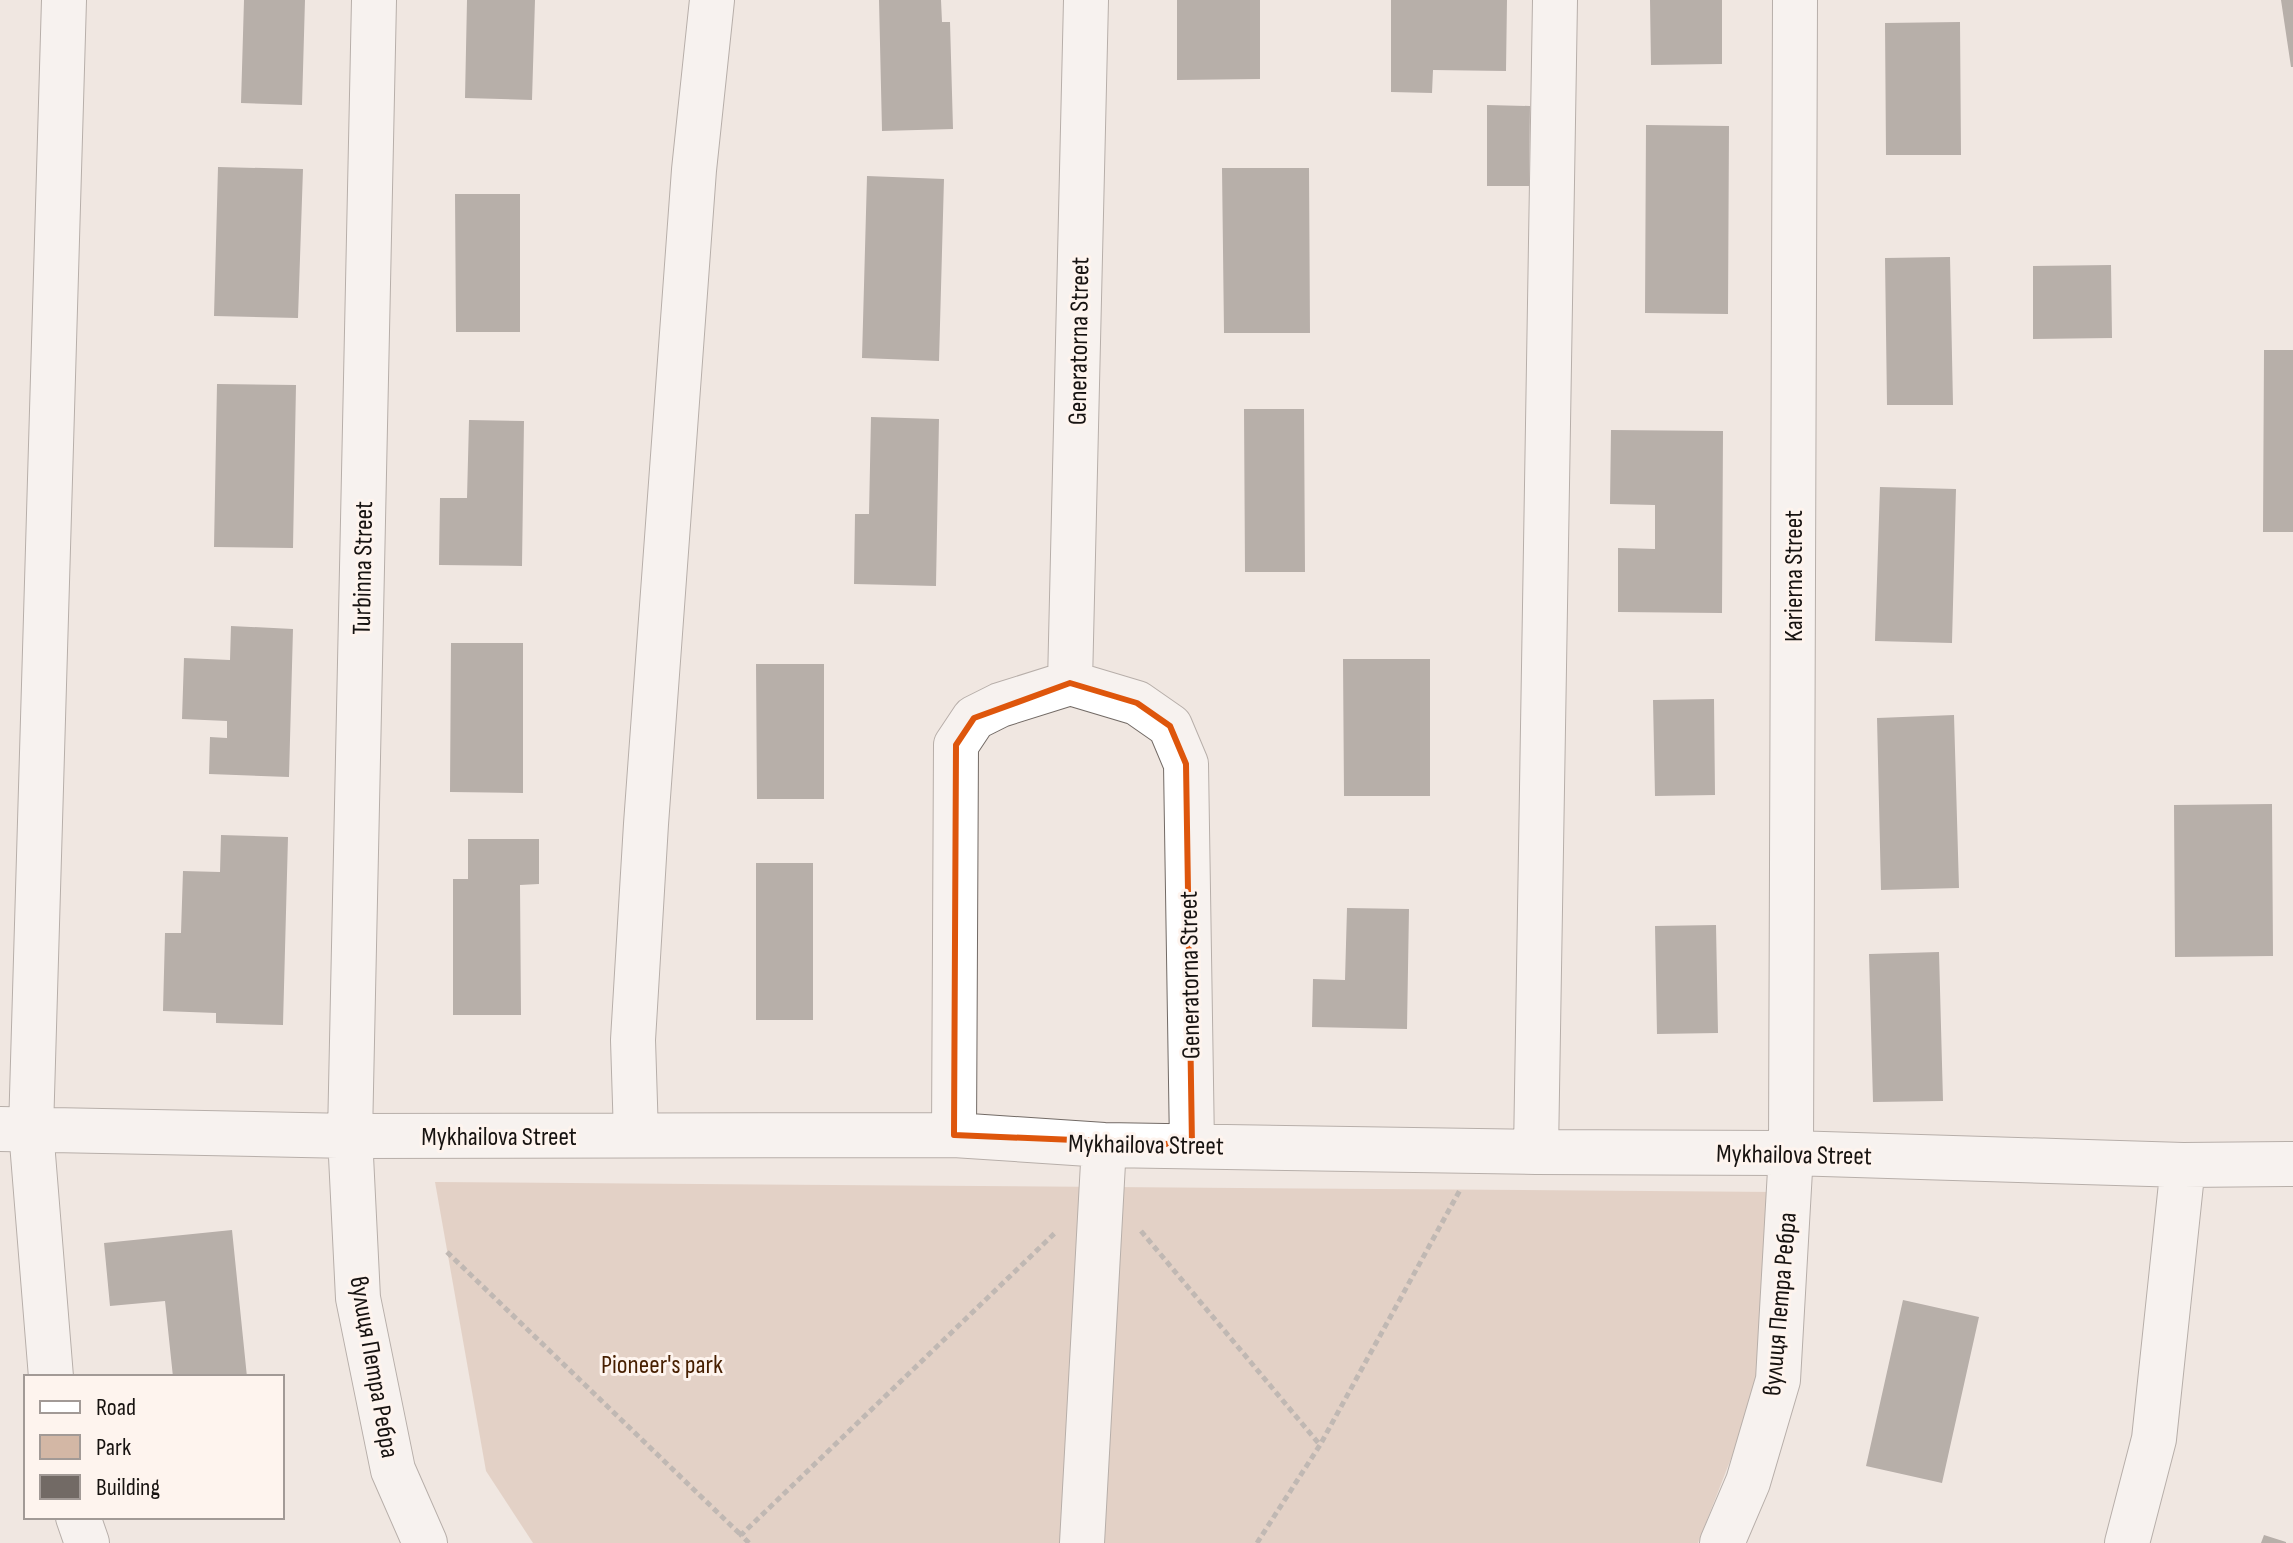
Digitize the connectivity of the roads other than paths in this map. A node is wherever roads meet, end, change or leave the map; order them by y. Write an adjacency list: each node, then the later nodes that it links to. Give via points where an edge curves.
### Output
1 (64, 0): 8 (street)
2 (374, 0): 11 (street, Turbinna Street)
3 (712, 0): 9 (street, via 694,170 646,824 633,1040)
4 (1086, 0): 7 (street, Generatorna Street)
5 (1555, 0): 13 (street)
6 (1795, 0): 14 (street, Karierna Street)
7 (1070, 683): 10 (street, via 974,718 956,745); 12 (street, Generatorna Street, via 1137,703 1170,726 1186,764)
8 (16, 1129): 11 (street, Mykhailova Street); 18 (street)
9 (636, 1135): 10 (street, Mykhailova Street); 11 (street, Mykhailova Street)
10 (954, 1135): 17 (street, Mykhailova Street)
11 (350, 1136): 21 (street, вулиця Петра Ребра, via 358,1298 393,1470)
12 (1192, 1145): 13 (street, Mykhailova Street); 17 (street, Mykhailova Street)
13 (1536, 1152): 14 (street, Mykhailova Street)
14 (1791, 1153): 16 (street, Mykhailova Street); 23 (street, вулиця Петра Ребра, via 1778,1380 1748,1482)
15 (2293, 1164): 16 (street, Mykhailova Street)
16 (2183, 1165): 24 (street, via 2154,1439)
17 (1104, 1166): 22 (street)
18 (51, 1375)
19 (79, 1519): 20 (street)
20 (87, 1543)
21 (425, 1543)
22 (1082, 1543)
23 (1722, 1543)
24 (2127, 1543)

